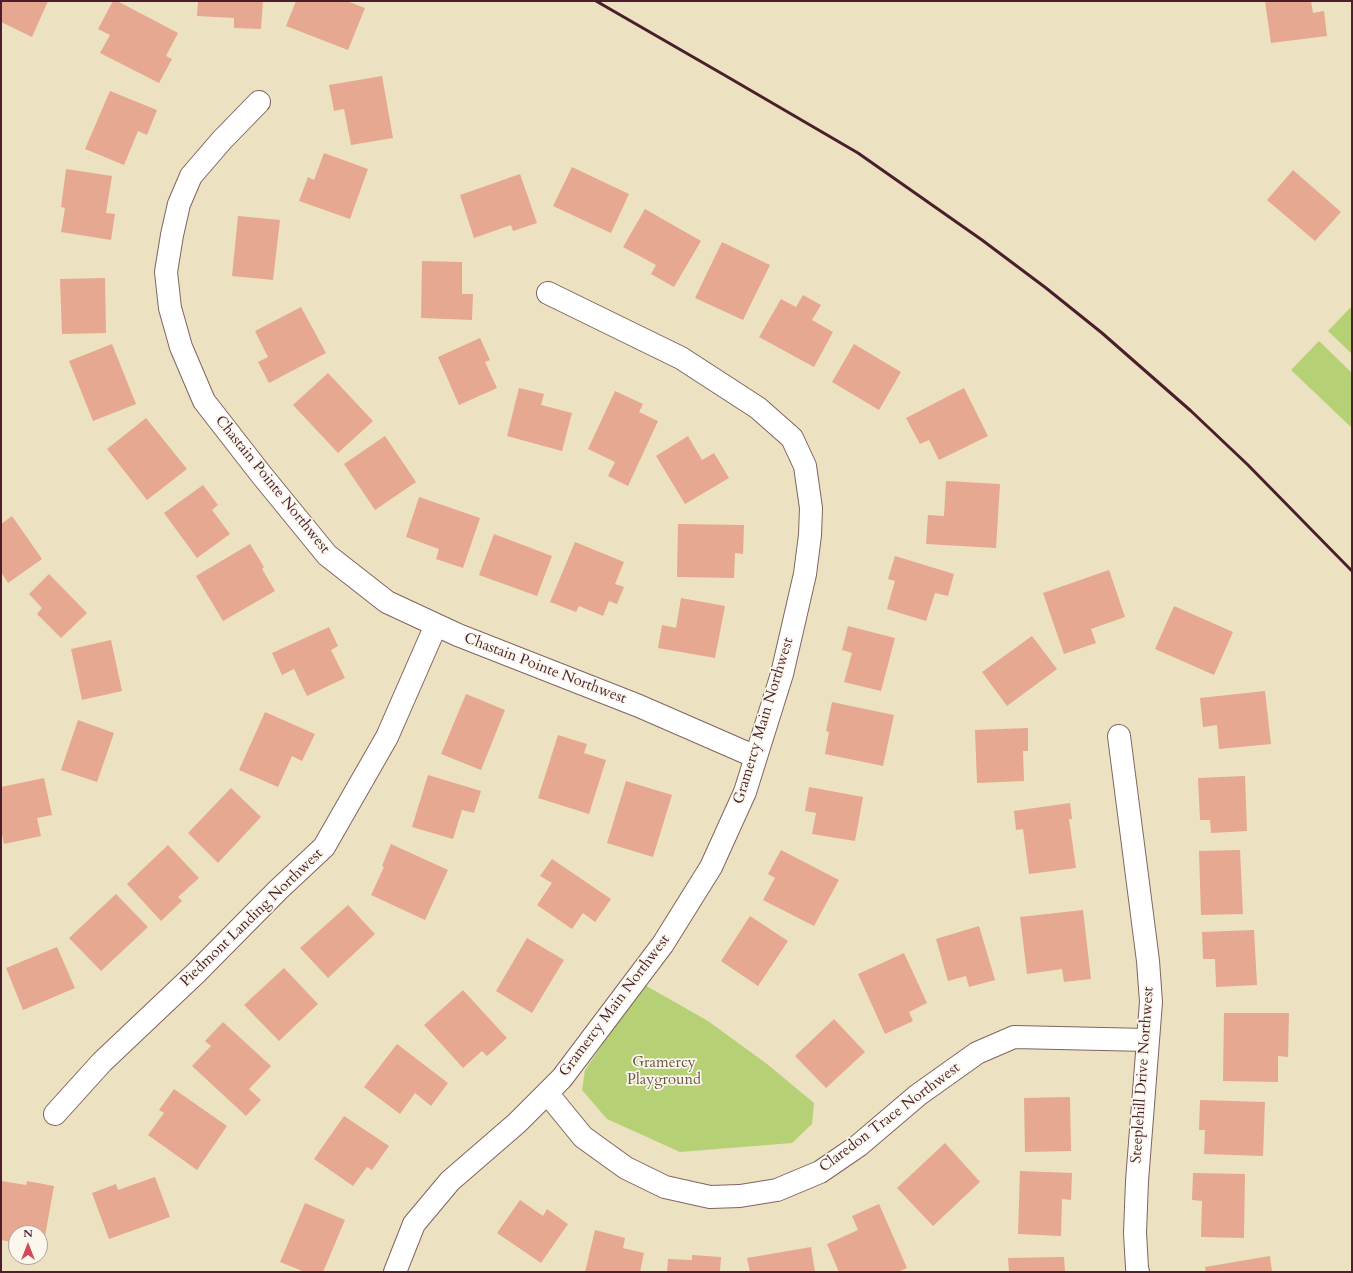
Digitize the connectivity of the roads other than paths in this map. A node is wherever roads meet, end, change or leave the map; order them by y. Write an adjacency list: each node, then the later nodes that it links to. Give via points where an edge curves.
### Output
1 (259, 102): 3 (street, Chastain Pointe Northwest, via 191,176 179,204 166,272 170,308 181,347 204,401 327,555 388,602)
2 (548, 293): 5 (street, Gramercy Main Northwest, via 682,358 758,408 792,438 805,466 811,508 805,574 782,674)
3 (436, 625): 5 (street, Chastain Pointe Northwest); 8 (street, Piedmont Landing Northwest, via 387,737 324,847 102,1062)
4 (1119, 736): 6 (street, Steeplehill Drive Northwest, via 1148,961 1151,1002)
5 (756, 756): 7 (street, Gramercy Main Northwest, via 745,792 711,867 663,944 562,1078)
6 (1147, 1040): 7 (street, Claredon Trace Northwest, via 1014,1038 976,1053 918,1095 858,1146 820,1172 777,1190 740,1196 710,1197 665,1187 626,1168 584,1137); 10 (street, Steeplehill Drive Northwest, via 1136,1181)
7 (547, 1093): 9 (street, Gramercy Main Northwest, via 517,1123 450,1181 414,1224)
8 (55, 1114)
9 (395, 1272)
10 (1138, 1272)

